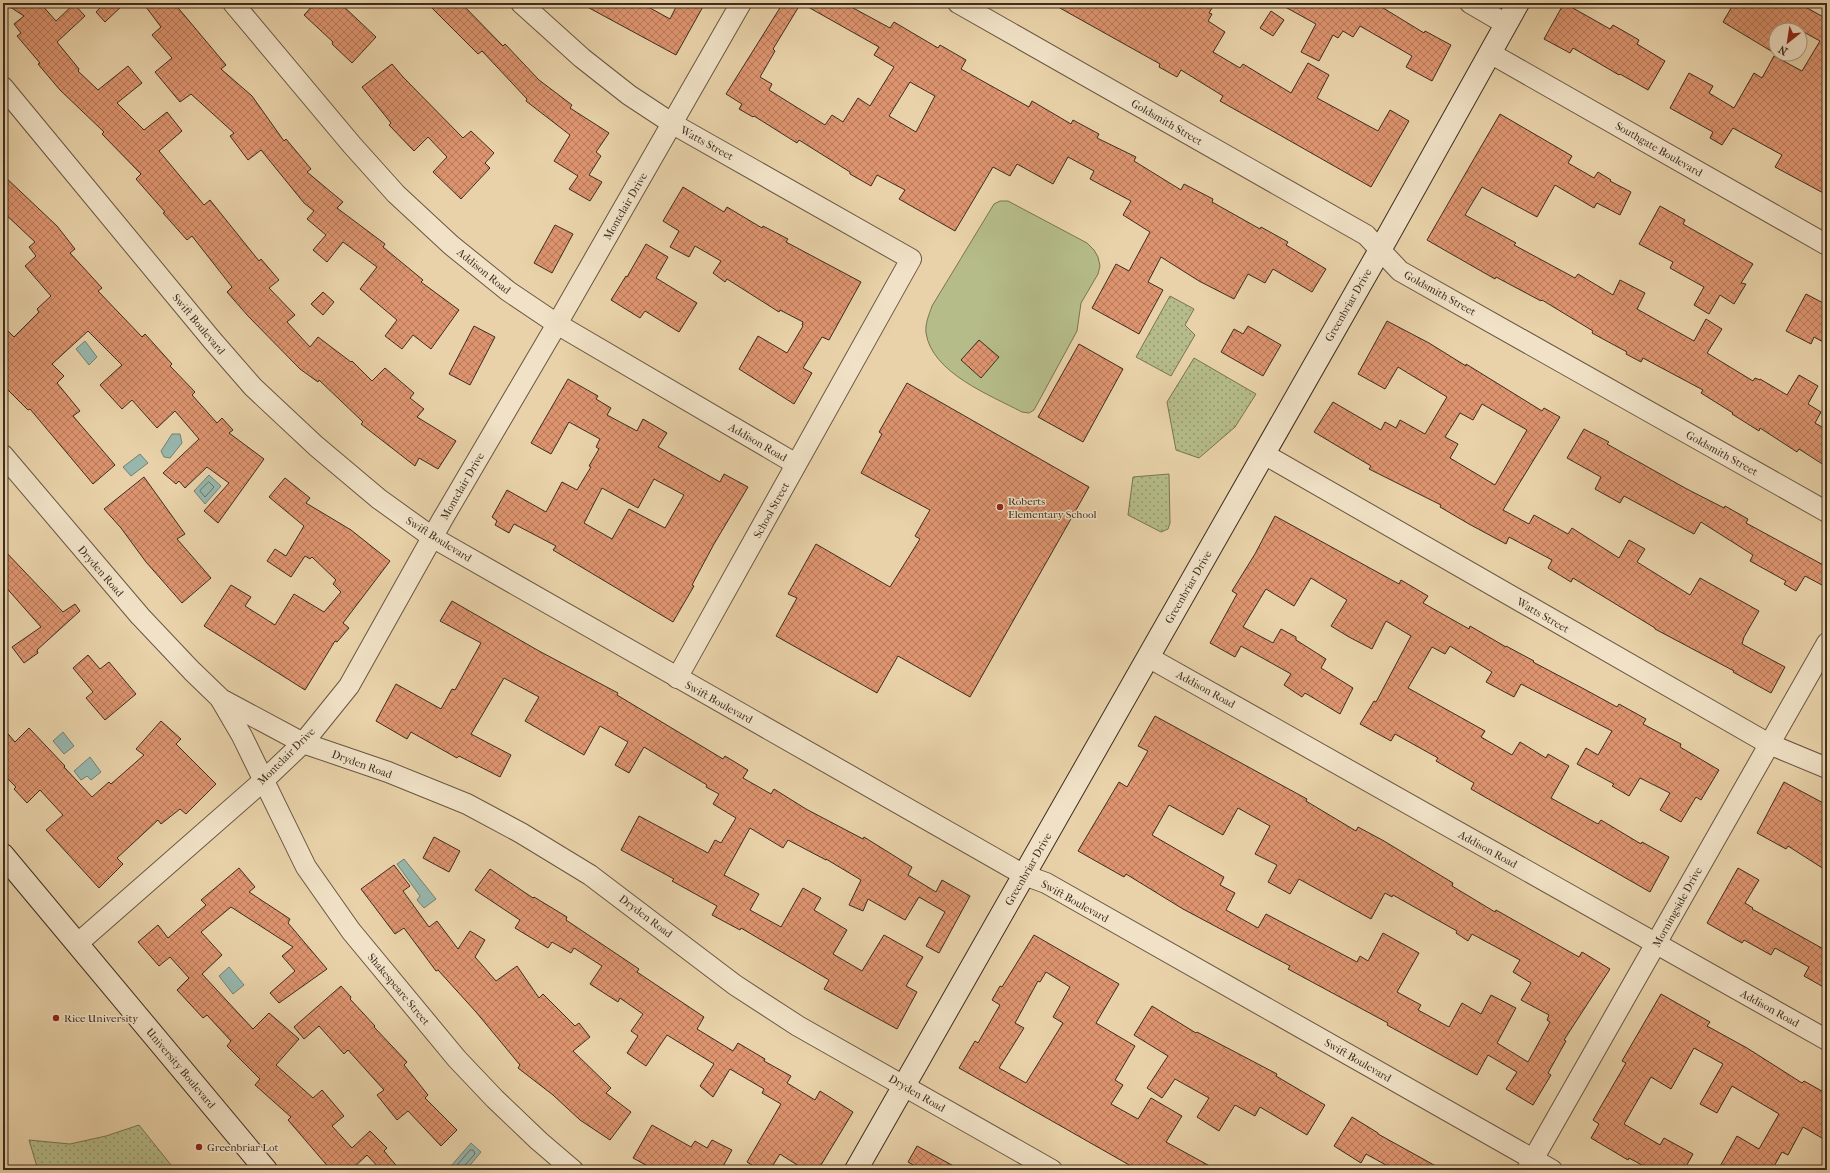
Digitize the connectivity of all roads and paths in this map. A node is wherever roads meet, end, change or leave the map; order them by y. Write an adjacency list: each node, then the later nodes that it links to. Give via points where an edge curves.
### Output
1 (233, 3): 14 (street, Addison Road, via 396,194 451,245 508,291)
2 (521, 3): 10 (street, Watts Street, via 582,58 629,95)
3 (741, 3): 10 (street, Montclair Drive)
4 (958, 3): 12 (street, Goldsmith Street, via 1366,235)
5 (1470, 3): 7 (street)
6 (1518, 3): 7 (main road, Greenbriar Drive)
7 (1506, 24): 8 (main road, Greenbriar Drive)
8 (1490, 53): 11 (street, Southgate Boulevard); 12 (main road, Greenbriar Drive)
9 (3, 87): 19 (street, Swift Boulevard, via 253,387 316,446 379,499)
10 (673, 124): 13 (street, Watts Street); 14 (street, Montclair Drive)
11 (1827, 244)
12 (1380, 250): 15 (main road, Greenbriar Drive); 18 (street, Goldsmith Street, via 1400,271)
13 (911, 259): 17 (street, School Street)
14 (557, 324): 17 (street, Addison Road); 19 (street, Montclair Drive)
15 (1264, 454): 21 (main road, Greenbriar Drive); 25 (street, Watts Street)
16 (3, 455): 23 (street, Dryden Road, via 140,616)
17 (796, 464): 22 (street, School Street)
18 (1827, 512)
19 (432, 537): 22 (street, Swift Boulevard); 24 (street, Montclair Drive, via 349,686)
20 (1827, 643): 25 (street, Morningside Drive)
21 (1148, 657): 29 (main road, Greenbriar Drive); 31 (street, Addison Road)
22 (677, 678): 29 (street, Swift Boulevard)
23 (221, 700): 24 (street, Dryden Road); 27 (street, Dryden Road, via 242,736)
24 (303, 743): 27 (street, Montclair Drive); 33 (street, Dryden Road, via 388,772 467,804 521,832 590,875 735,985 798,1026)
25 (1768, 744): 26 (street, Watts Street); 31 (street, Morningside Drive)
26 (1827, 768)
27 (263, 781): 30 (street, Montclair Drive); 36 (street, Shakespeare Street, via 306,867 350,931 457,1059 495,1099)
28 (3, 855): 30 (main road, University Boulevard)
29 (1024, 875): 33 (main road, Greenbriar Drive); 34 (street, Swift Boulevard, via 1046,883)
30 (77, 944): 35 (main road, University Boulevard)
31 (1656, 944): 32 (street, Addison Road); 34 (street, Morningside Drive)
32 (1827, 1040)
33 (904, 1085): 37 (main road, Greenbriar Drive); 38 (street, Dryden Road)
34 (1530, 1165): 39 (street, Swift Boulevard)
35 (266, 1170)
36 (573, 1170)
37 (856, 1170)
38 (1052, 1170)
39 (1552, 1170)

